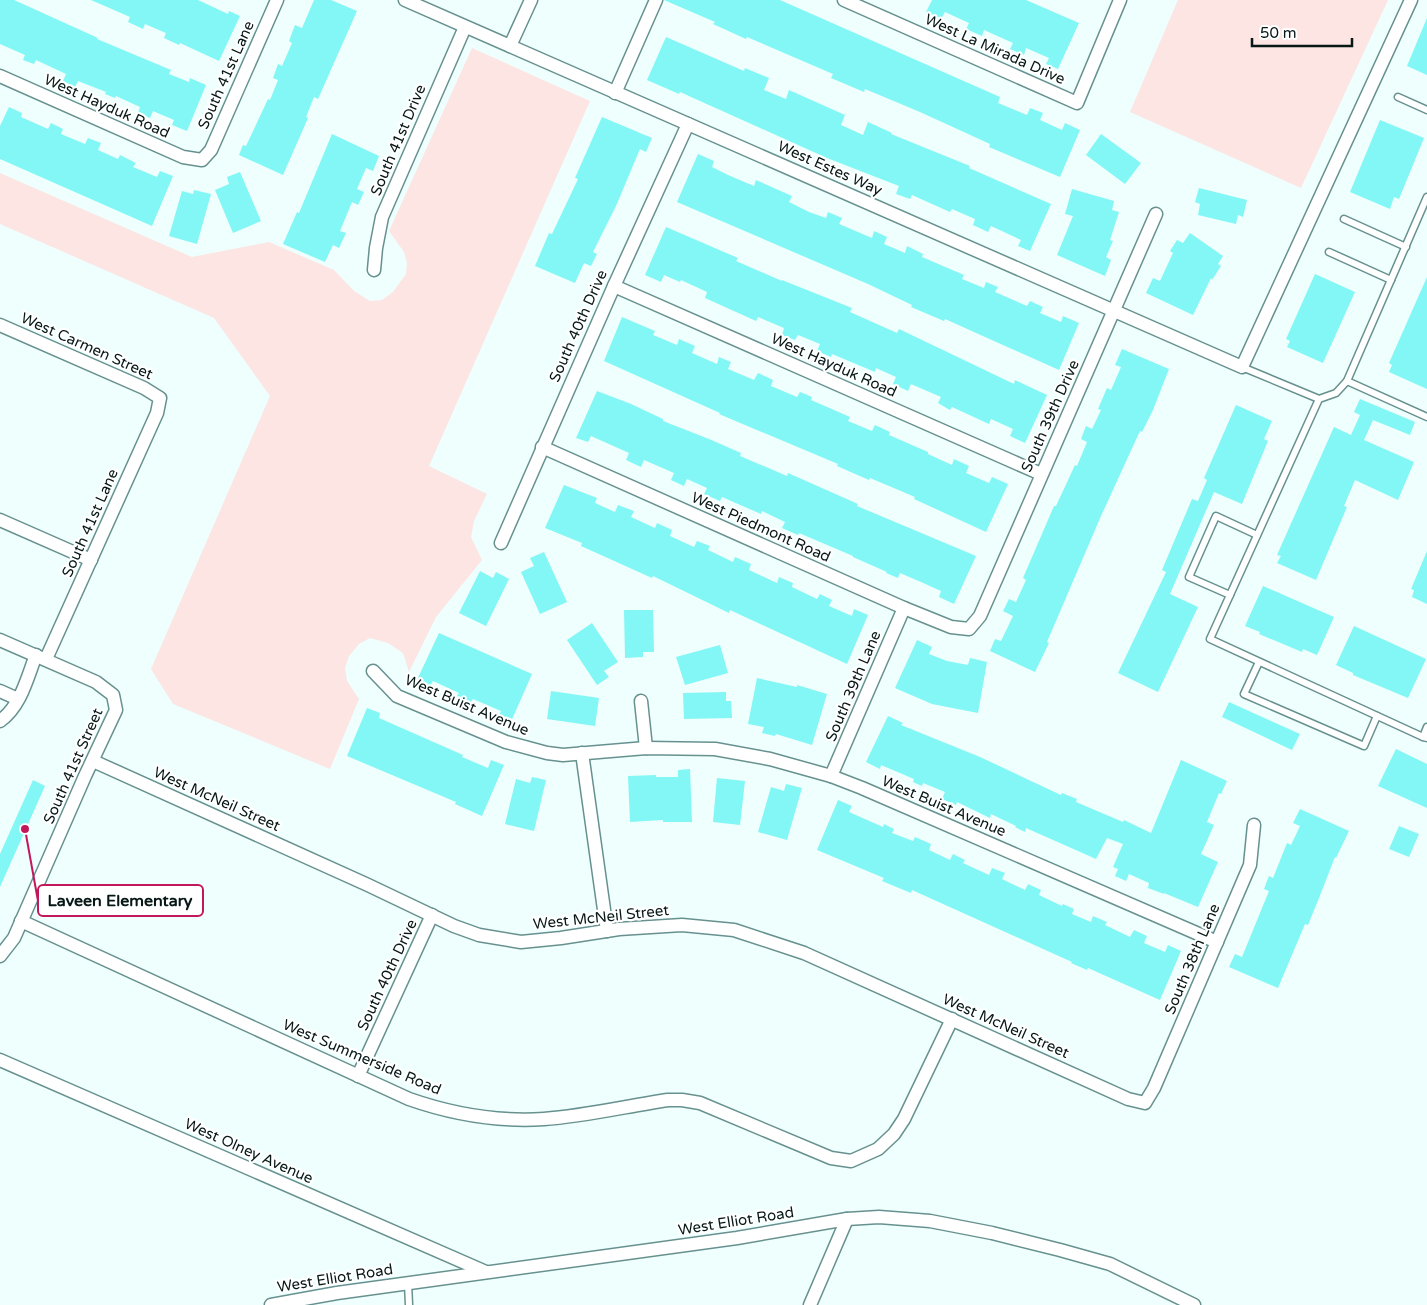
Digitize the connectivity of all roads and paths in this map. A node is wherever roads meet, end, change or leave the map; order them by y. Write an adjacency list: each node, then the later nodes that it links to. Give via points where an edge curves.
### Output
1 (405, 0): 8 (street, West Estes Way)
2 (531, 0): 9 (street)
3 (656, 0): 11 (street)
4 (844, 0): 5 (street, West La Mirada Drive, via 1077,103)
5 (1120, 0)
6 (1411, 0): 26 (street)
7 (272, 2): 15 (street, South 41st Lane, via 211,150)
8 (465, 27): 9 (street, West Estes Way); 21 (street, South 41st Drive, via 382,217)
9 (510, 46): 11 (street, West Estes Way)
10 (0, 76): 15 (street, West Hayduk Road, via 183,157)
11 (615, 93): 14 (street, West Estes Way)
12 (1398, 97): 13 (lane)
13 (1427, 110)
14 (688, 124): 23 (street, South 40th Drive); 24 (street, West Estes Way)
15 (202, 160)
16 (1427, 197): 19 (lane)
17 (1156, 214): 24 (street, South 39th Drive)
18 (1344, 219): 19 (lane)
19 (1406, 247): 22 (lane)
20 (1329, 252): 22 (lane)
21 (374, 270)
22 (1391, 280): 27 (lane)
23 (614, 286): 31 (street, South 40th Drive); 32 (street, West Hayduk Road)
24 (1115, 310): 26 (street, West Estes Way); 32 (street, South 39th Drive)
25 (0, 325): 28 (street, West Carmen Street)
26 (1242, 367): 29 (lane)
27 (1347, 381): 29 (lane, via 1336,392); 30 (lane)
28 (160, 398): 36 (street, South 41st Lane, via 157,413)
29 (1319, 399): 34 (lane)
30 (1427, 417)
31 (542, 447): 35 (street, South 40th Drive); 38 (street, West Piedmont Road)
32 (1041, 474): 39 (street, South 39th Drive, via 980,616)
33 (0, 520): 36 (street)
34 (1257, 534): 37 (lane); 37 (lane, via 1216,516 1189,577)
35 (501, 543)
36 (91, 560): 41 (street, South 41st Lane)
37 (1230, 595): 42 (lane, via 1210,639)
38 (904, 608): 39 (street, West Piedmont Road, via 951,627); 54 (street, South 39th Lane)
39 (969, 629)
40 (0, 640): 41 (street)
41 (41, 657): 45 (street, South 41st Lane); 53 (street, South 41st Street, via 96,682 113,695 116,710)
42 (1259, 662): 47 (lane); 47 (lane, via 1244,694 1364,746)
43 (373, 671): 52 (street, West Buist Avenue, via 397,696 506,742 547,753)
44 (0, 691): 45 (street)
45 (18, 699): 48 (street, South 41st Lane, via 8,715)
46 (641, 702): 51 (street)
47 (1377, 716): 50 (lane)
48 (0, 720)
49 (1427, 727): 50 (lane)
50 (1425, 738)
51 (646, 748): 52 (street, West Buist Avenue); 54 (street, West Buist Avenue, via 715,749 770,759)
52 (582, 753): 58 (street)
53 (93, 761): 56 (street, West McNeil Street); 57 (street, South 41st Street)
54 (831, 776): 59 (street, West Buist Avenue)
55 (1254, 825): 59 (street, South 38th Lane, via 1250,866)
56 (432, 915): 58 (street, West McNeil Street, via 479,935 520,942); 63 (street, South 40th Drive)
57 (21, 921): 60 (street, South 41st Street, via 14,938); 63 (street, West Summerside Road)
58 (608, 931): 61 (street, West McNeil Street, via 682,925 734,930 804,952)
59 (1217, 942): 64 (street, South 38th Lane)
60 (0, 956)
61 (952, 1019): 63 (street, West Summerside Road, via 894,1134 878,1149 851,1161 831,1158 700,1103 668,1100 575,1116 498,1119 432,1107); 64 (street, West McNeil Street, via 1128,1099)
62 (0, 1060): 66 (street, West Olney Avenue)
63 (358, 1076)
64 (1145, 1102)
65 (847, 1219): 66 (street, West Elliot Road, via 737,1238); 70 (street); 71 (street, West Elliot Road, via 879,1217 930,1221 992,1232 1110,1264)
66 (486, 1272): 67 (street, West Elliot Road)
67 (408, 1283): 68 (street, West Elliot Road); 69 (lane)
68 (271, 1305)
69 (409, 1305)
70 (810, 1305)
71 (1194, 1305)

